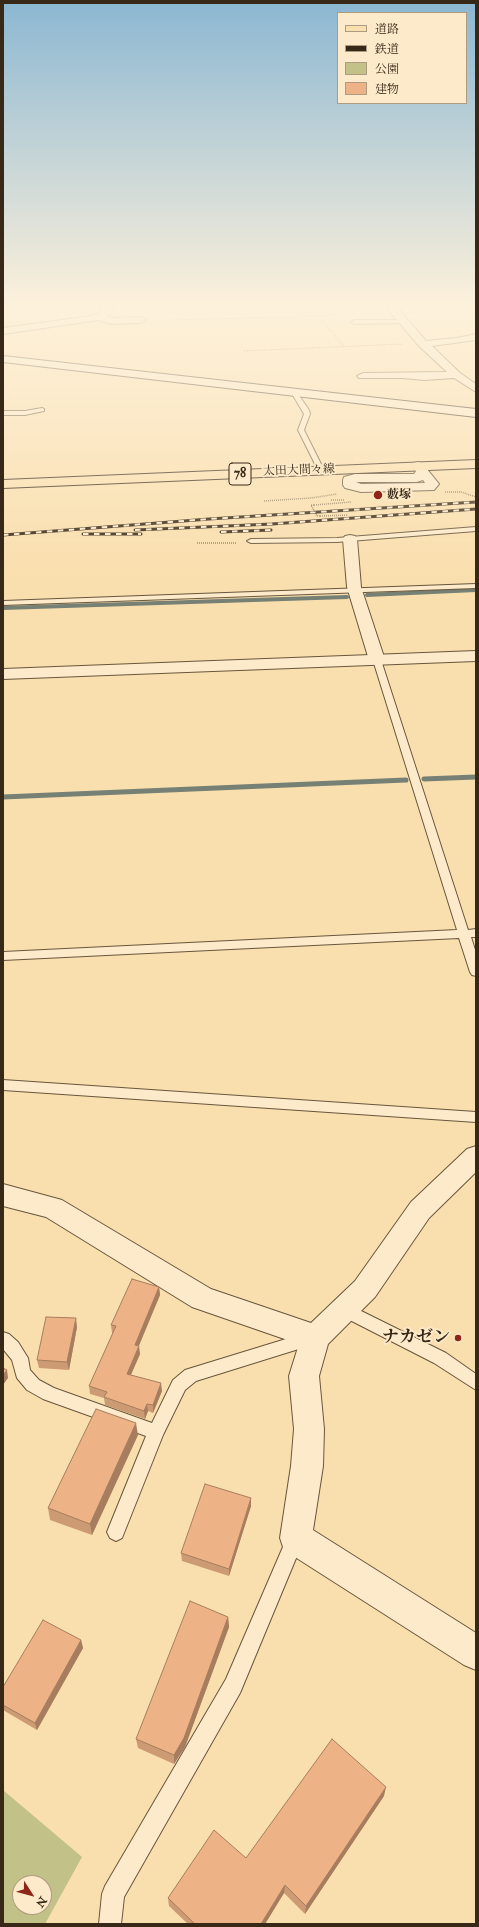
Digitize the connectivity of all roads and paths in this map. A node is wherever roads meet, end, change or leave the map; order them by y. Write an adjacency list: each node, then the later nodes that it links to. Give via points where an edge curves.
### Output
1 (296, 396): 8 (lane, via 307,414 301,430)
2 (332, 396): 5 (street)
3 (42, 410): 4 (lane)
4 (3, 413)
5 (476, 414)
6 (476, 464): 7 (main road, 太田大間々線 / 78)
7 (420, 469): 7 (street, via 432,484 429,487 358,488 352,486 349,480 359,477 418,478 421,475); 8 (main road, 太田大間々線 / 78)
8 (321, 470): 9 (main road, 太田大間々線 / 78)
9 (3, 484)
10 (441, 492): 12 (path, via 462,492)
11 (340, 494): 14 (path)
12 (476, 497)
13 (331, 500): 16 (path, via 345,500)
14 (264, 501)
15 (344, 503): 17 (path, bridge, via 311,505 317,516)
16 (347, 503)
17 (348, 515)
18 (476, 529): 19 (lane)
19 (350, 539): 20 (lane); 23 (street)
20 (251, 541): 21 (path)
21 (197, 543)
22 (476, 586): 23 (lane)
23 (356, 591): 24 (lane); 26 (street)
24 (3, 603)
25 (476, 656): 26 (street)
26 (377, 660): 27 (street); 28 (lane)
27 (3, 674)
28 (470, 933): 29 (lane); 30 (lane)
29 (3, 956)
30 (476, 972)
31 (3, 1085): 32 (lane)
32 (476, 1117)
33 (476, 1156): 35 (street, via 420,1210 365,1289)
34 (3, 1195): 36 (street, via 53,1208 202,1298)
35 (345, 1310): 36 (street); 38 (lane, via 440,1358)
36 (316, 1337): 39 (lane, via 191,1375 179,1385); 41 (street, via 304,1376 309,1429 307,1466)
37 (3, 1339): 39 (lane, via 20,1358 23,1373 33,1385 49,1394)
38 (476, 1383)
39 (156, 1432): 40 (lane)
40 (116, 1532)
41 (296, 1538): 42 (street); 43 (lane, via 233,1686 113,1894)
42 (476, 1653)
43 (110, 1924)

